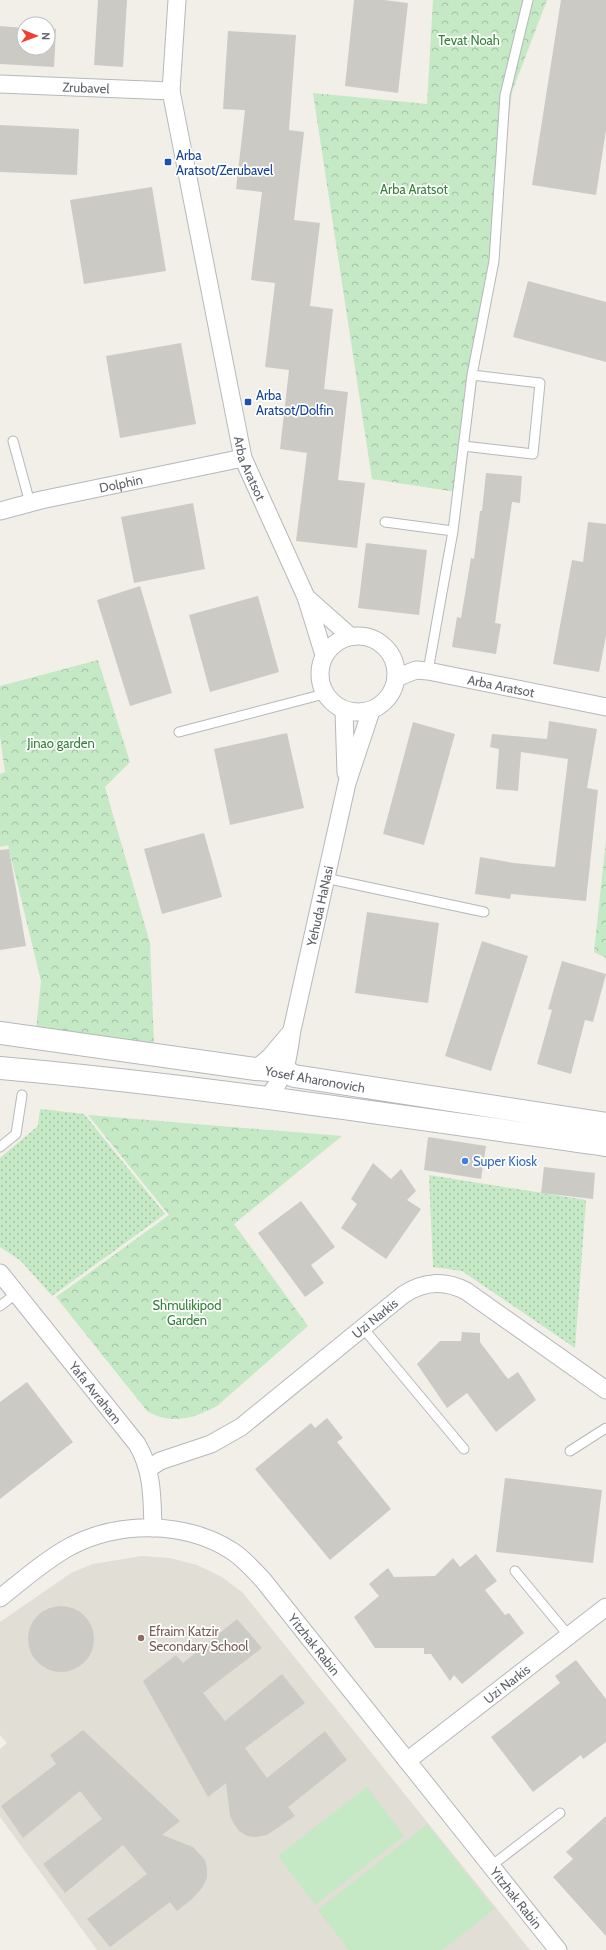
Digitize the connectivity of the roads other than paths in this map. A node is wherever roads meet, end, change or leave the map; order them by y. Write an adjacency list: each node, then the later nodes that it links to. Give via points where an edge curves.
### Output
1 (177, 0): 4 (street, Arba Aratsot)
2 (528, 0): 5 (lane, via 505,95 494,261)
3 (0, 84): 4 (street, Zrubavel)
4 (172, 91): 8 (street, Arba Aratsot)
5 (472, 375): 7 (lane); 7 (lane, via 540,383 533,454)
6 (13, 441): 9 (lane)
7 (463, 446): 12 (lane)
8 (243, 458): 9 (street, Dolphin); 13 (street, Arba Aratsot)
9 (30, 503): 10 (street, Dolphin)
10 (0, 511)
11 (385, 522): 12 (lane)
12 (453, 531): 16 (lane)
13 (306, 597): 14 (street, Arba Aratsot); 15 (street, Arba Aratsot)
14 (350, 636): 15 (street, via 338,641); 17 (street, via 364,636 380,642 395,664)
15 (324, 655): 18 (street, via 319,681)
16 (428, 671): 17 (street, Arba Aratsot, via 416,670); 19 (street, Arba Aratsot)
17 (396, 678): 21 (street, via 391,694 383,704)
18 (324, 694): 20 (street); 22 (lane)
19 (606, 706)
20 (344, 711): 21 (street); 23 (street, Yehuda HaNasi)
21 (371, 711): 23 (street, Yehuda HaNasi)
22 (178, 732)
23 (347, 783): 24 (street, Yehuda HaNasi)
24 (325, 878): 25 (lane); 26 (street, Yehuda HaNasi)
25 (484, 912)
26 (292, 1030): 29 (street, Yehuda HaNasi, via 270,1057); 30 (street, Yehuda HaNasi)
27 (0, 1033): 29 (street, Yosef Aharonovich)
28 (0, 1068): 32 (street, Yosef Aharonovich, via 83,1075)
29 (256, 1069): 30 (street, Yosef Aharonovich)
30 (285, 1071): 32 (street, Yehuda HaNasi, via 279,1084); 33 (street, Yosef Aharonovich, via 294,1076)
31 (22, 1095): 35 (lane, via 16,1134)
32 (267, 1098): 34 (street, Yosef Aharonovich)
33 (606, 1124)
34 (606, 1145)
35 (0, 1147)
36 (0, 1273): 37 (street, Yafa Avraham)
37 (17, 1293): 38 (lane); 44 (street, Yafa Avraham, via 137,1444)
38 (0, 1306)
39 (363, 1328): 40 (street, Uzi Narkis, via 403,1294 416,1287 430,1283 452,1285 466,1291); 42 (lane); 44 (street, Uzi Narkis, via 241,1427 210,1444 160,1461)
40 (606, 1390)
41 (606, 1428): 43 (lane)
42 (464, 1449)
43 (570, 1451)
44 (148, 1469): 45 (street, Yafa Avraham)
45 (153, 1528): 47 (street, Yitzhak Rabin, via 119,1530 94,1536 71,1546 48,1560); 50 (street, Yitzhak Rabin, via 191,1533 213,1540 249,1564)
46 (515, 1571): 49 (lane)
47 (0, 1598)
48 (606, 1607): 49 (street, Uzi Narkis)
49 (569, 1636): 50 (street, Uzi Narkis)
50 (408, 1761): 52 (street, Yitzhak Rabin)
51 (560, 1813): 52 (lane)
52 (491, 1866): 53 (street, Yitzhak Rabin)
53 (556, 1948)

